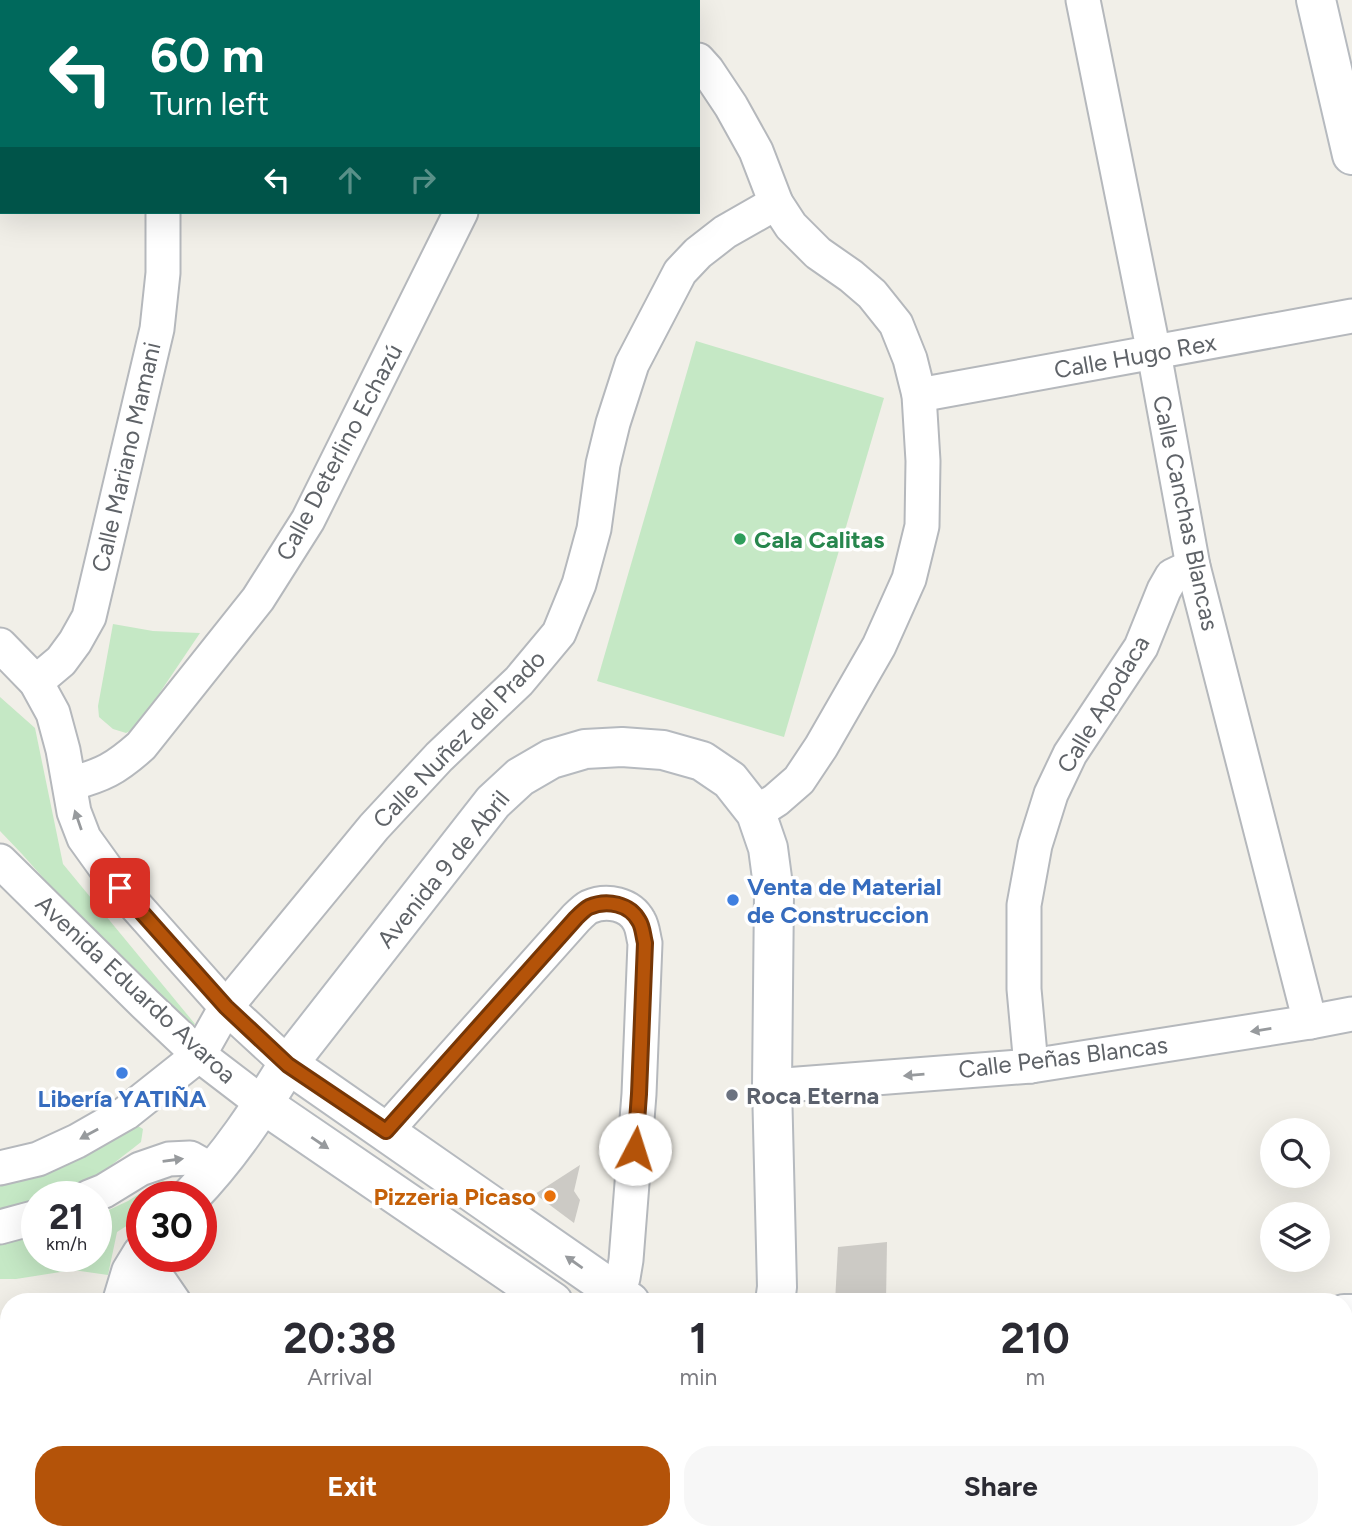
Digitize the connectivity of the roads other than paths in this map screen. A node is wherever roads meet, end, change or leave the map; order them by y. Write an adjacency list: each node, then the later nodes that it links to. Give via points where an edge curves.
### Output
1 (1083, 0): 10 (street, Calle Canchas Blancas)
2 (1316, 0): 3 (main road)
3 (1340, 52): 5 (main road)
4 (700, 62): 6 (street, via 756,151)
5 (1352, 155)
6 (776, 203): 11 (street, via 791,226 872,294 896,324); 18 (street, Calle Nuñez del Prado, via 725,232 680,272 632,363 610,433 594,529 559,633 519,681 374,827)
7 (460, 214): 15 (street, Calle Deterlino Echazú, via 308,520 258,599 141,746 120,765)
8 (172, 215): 14 (street, Calle Mariano Mamani, via 157,329 89,617 61,661)
9 (1352, 316): 10 (street, Calle Hugo Rex)
10 (1154, 352): 11 (street, Calle Hugo Rex); 12 (street, Calle Canchas Blancas)
11 (919, 395): 16 (street, via 922,526 909,579 879,646 821,747 799,780)
12 (1193, 566): 20 (street, Calle Canchas Blancas); 23 (street, Calle Apodaca, via 1172,576 1141,647 1070,754 1051,794 1024,905 1024,989)
13 (0, 645): 14 (street, Avenida Eduardo Avaroa)
14 (36, 682): 15 (street, Avenida Eduardo Avaroa, via 52,713)
15 (70, 784): 18 (street, Avenida Eduardo Avaroa, one-way to 15, via 120,888 84,838)
16 (756, 813): 22 (main road, Avenida 9 de Abril, via 730,780 702,761 663,750 585,749 551,759 493,802); 24 (main road, Avenida 9 de Abril, via 768,848 774,893)
17 (0, 861): 21 (street, Avenida Eduardo Avaroa)
18 (226, 1007): 21 (street, Calle Nuñez del Prado); 22 (street, Avenida Eduardo Avaroa)
19 (1352, 1014): 20 (street, Calle Peñas Blancas)
20 (1310, 1022): 23 (street, Calle Peñas Blancas, one-way to 23)
21 (199, 1055): 25 (street, Avenida Eduardo Avaroa); 27 (street, one-way to 27, via 126,1113 77,1141 38,1159)
22 (288, 1065): 25 (main road, Avenida 9 de Abril); 26 (main road, Avenida Eduardo Avaroa)
23 (1031, 1066): 24 (street, Calle Peñas Blancas, one-way to 24)
24 (772, 1086): 38 (main road, Avenida 9 de Abril)
25 (263, 1104): 29 (main road, Avenida 9 de Abril); 35 (main road, Avenida Eduardo Avaroa, one-way to 35)
26 (386, 1131): 36 (main road, Avenida Eduardo Avaroa, one-way to 26); 37 (street, via 576,918 603,903 632,911 641,923 645,943)
27 (0, 1168)
28 (202, 1181): 30 (street, one-way to 28, via 169,1159 190,1158)
29 (205, 1181)
30 (112, 1186)
31 (21, 1221): 32 (street)
32 (0, 1227)
33 (131, 1276): 34 (street, via 161,1283)
34 (168, 1293)
35 (540, 1293)
36 (619, 1293)
37 (623, 1293)
38 (776, 1293)

